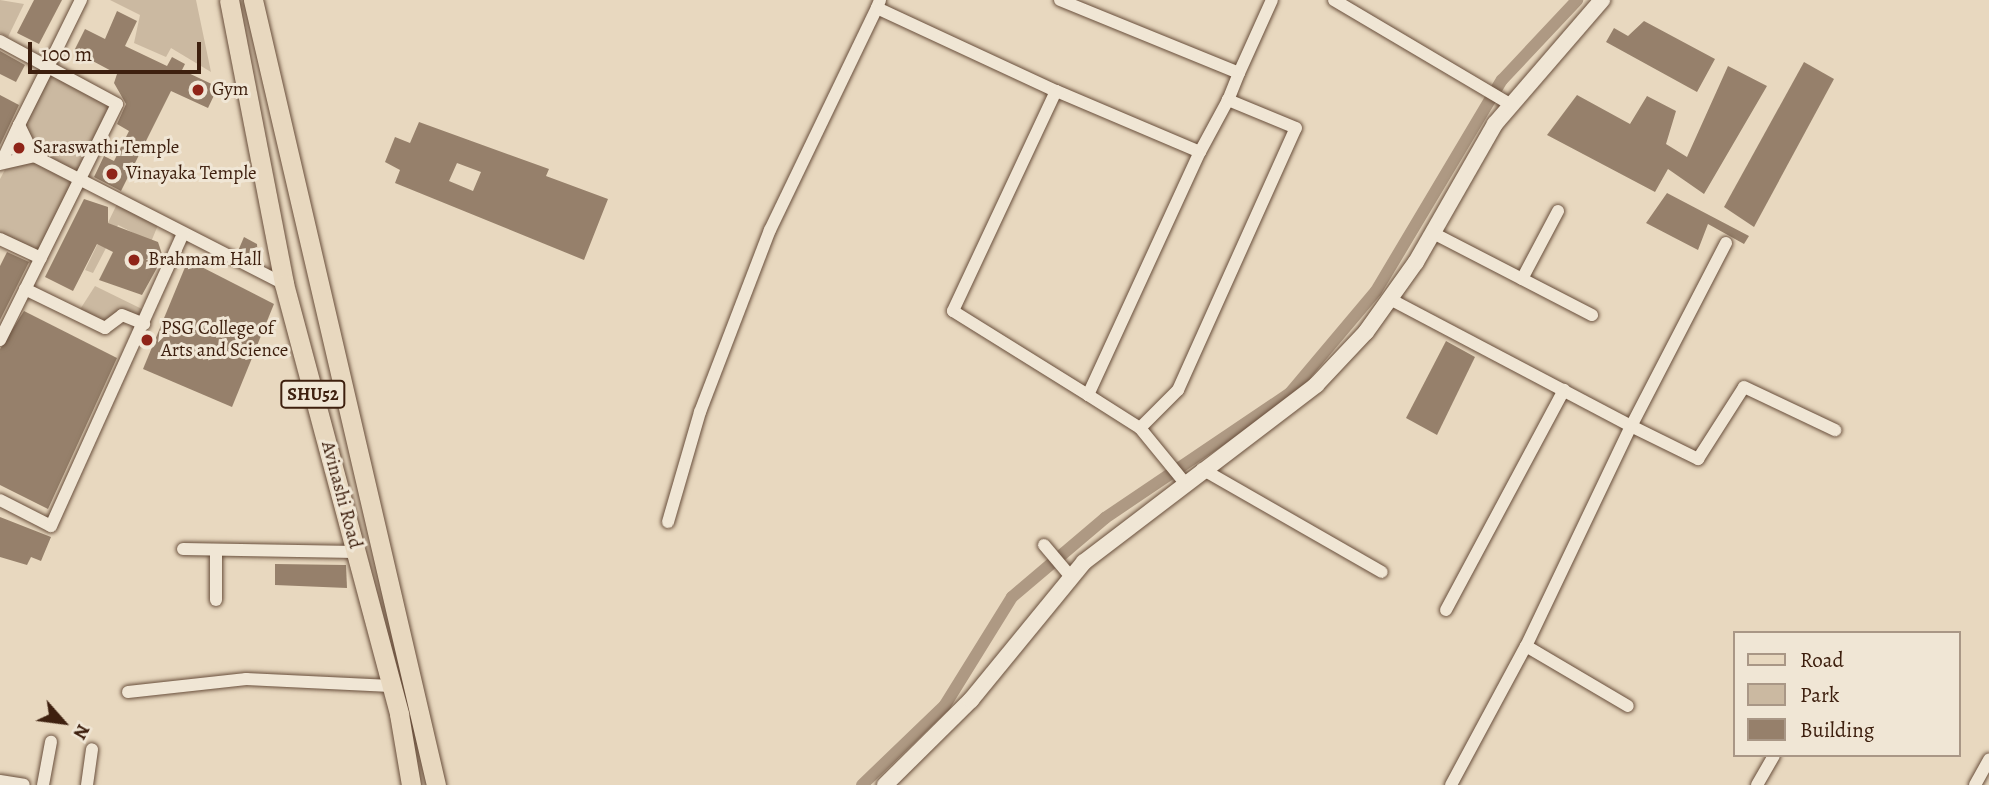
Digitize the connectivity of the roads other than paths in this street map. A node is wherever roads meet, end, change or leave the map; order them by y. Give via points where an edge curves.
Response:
1 (81, 0) edge
2 (229, 0) edge
3 (253, 0) edge
4 (1060, 0) edge
5 (1272, 0) edge
6 (1334, 0) edge
7 (1600, 1) edge
8 (878, 4) edge
9 (0, 41) edge
10 (48, 67) junction
11 (1239, 73) junction
12 (1056, 91) junction
13 (1228, 100) junction
14 (1506, 101) junction
15 (19, 125) junction
16 (1200, 152) junction
17 (34, 156) junction
18 (1, 162) edge
19 (79, 178) junction
20 (1558, 211) dead end
21 (183, 233) junction
22 (1433, 233) junction
23 (0, 239) edge
24 (1726, 243) dead end
25 (41, 258) junction
26 (1522, 279) junction
27 (284, 284) junction
28 (25, 289) junction
29 (1390, 299) junction
30 (1592, 315) dead end
31 (144, 324) junction
32 (0, 340) edge
33 (1564, 390) junction
34 (1088, 395) junction
35 (1631, 426) junction
36 (1140, 428) junction
37 (1835, 430) dead end
38 (1202, 469) junction
39 (1184, 481) junction
40 (0, 500) edge
41 (668, 522) dead end
42 (183, 549) dead end
43 (1047, 549) dead end
44 (216, 551) junction
45 (356, 552) junction
46 (1066, 571) junction
47 (1382, 572) dead end
48 (216, 600) dead end
49 (1446, 610) dead end
50 (1526, 646) junction
51 (391, 685) junction
52 (128, 692) dead end
53 (1628, 706) dead end
54 (51, 742) dead end
55 (92, 749) dead end
56 (1773, 757) edge
57 (1989, 760) edge
58 (0, 781) edge
59 (24, 785) edge
60 (43, 785) edge
61 (87, 785) edge
62 (411, 785) edge
63 (436, 785) edge
64 (885, 785) edge
65 (1451, 785) edge
66 (1757, 785) edge
67 (1975, 785) edge

1 - 10 street
2 - 27 main road, Avinashi Road / SHU52
3 - 63 main road, Avinashi Road / SHU52
4 - 11 street
5 - 11 street
6 - 14 street
7 - 14 street
8 - 12 street
8 - 41 street via 770,230 700,412
9 - 10 street
10 - 15 street
10 - 19 street via 117,104
11 - 13 street
12 - 16 street
12 - 34 street via 953,311
13 - 16 street
13 - 36 street via 1296,128 1178,390
14 - 22 street
15 - 17 street
15 - 18 street
16 - 34 street
17 - 18 street
17 - 19 street
19 - 21 street
19 - 25 street
20 - 26 street
21 - 27 street
21 - 31 street
22 - 26 street
22 - 29 street
23 - 25 street
24 - 35 street
25 - 28 street
26 - 30 street
27 - 45 main road, Avinashi Road / SHU52
28 - 31 street via 105,328 121,315
28 - 32 street
29 - 33 street
29 - 38 street via 1317,385
31 - 40 street via 51,526
33 - 35 street
33 - 49 street
34 - 36 street
35 - 37 street via 1698,459 1744,387
35 - 50 street
36 - 39 street
38 - 39 street
38 - 47 street
39 - 46 street
42 - 44 street
43 - 46 street
44 - 45 street
44 - 48 street
45 - 51 main road, Avinashi Road / SHU52
46 - 64 street via 971,700
50 - 53 street
50 - 65 street
51 - 52 street via 246,679
51 - 62 main road, Avinashi Road / SHU52
54 - 60 street
55 - 61 street
56 - 66 street
57 - 67 street
58 - 59 street

